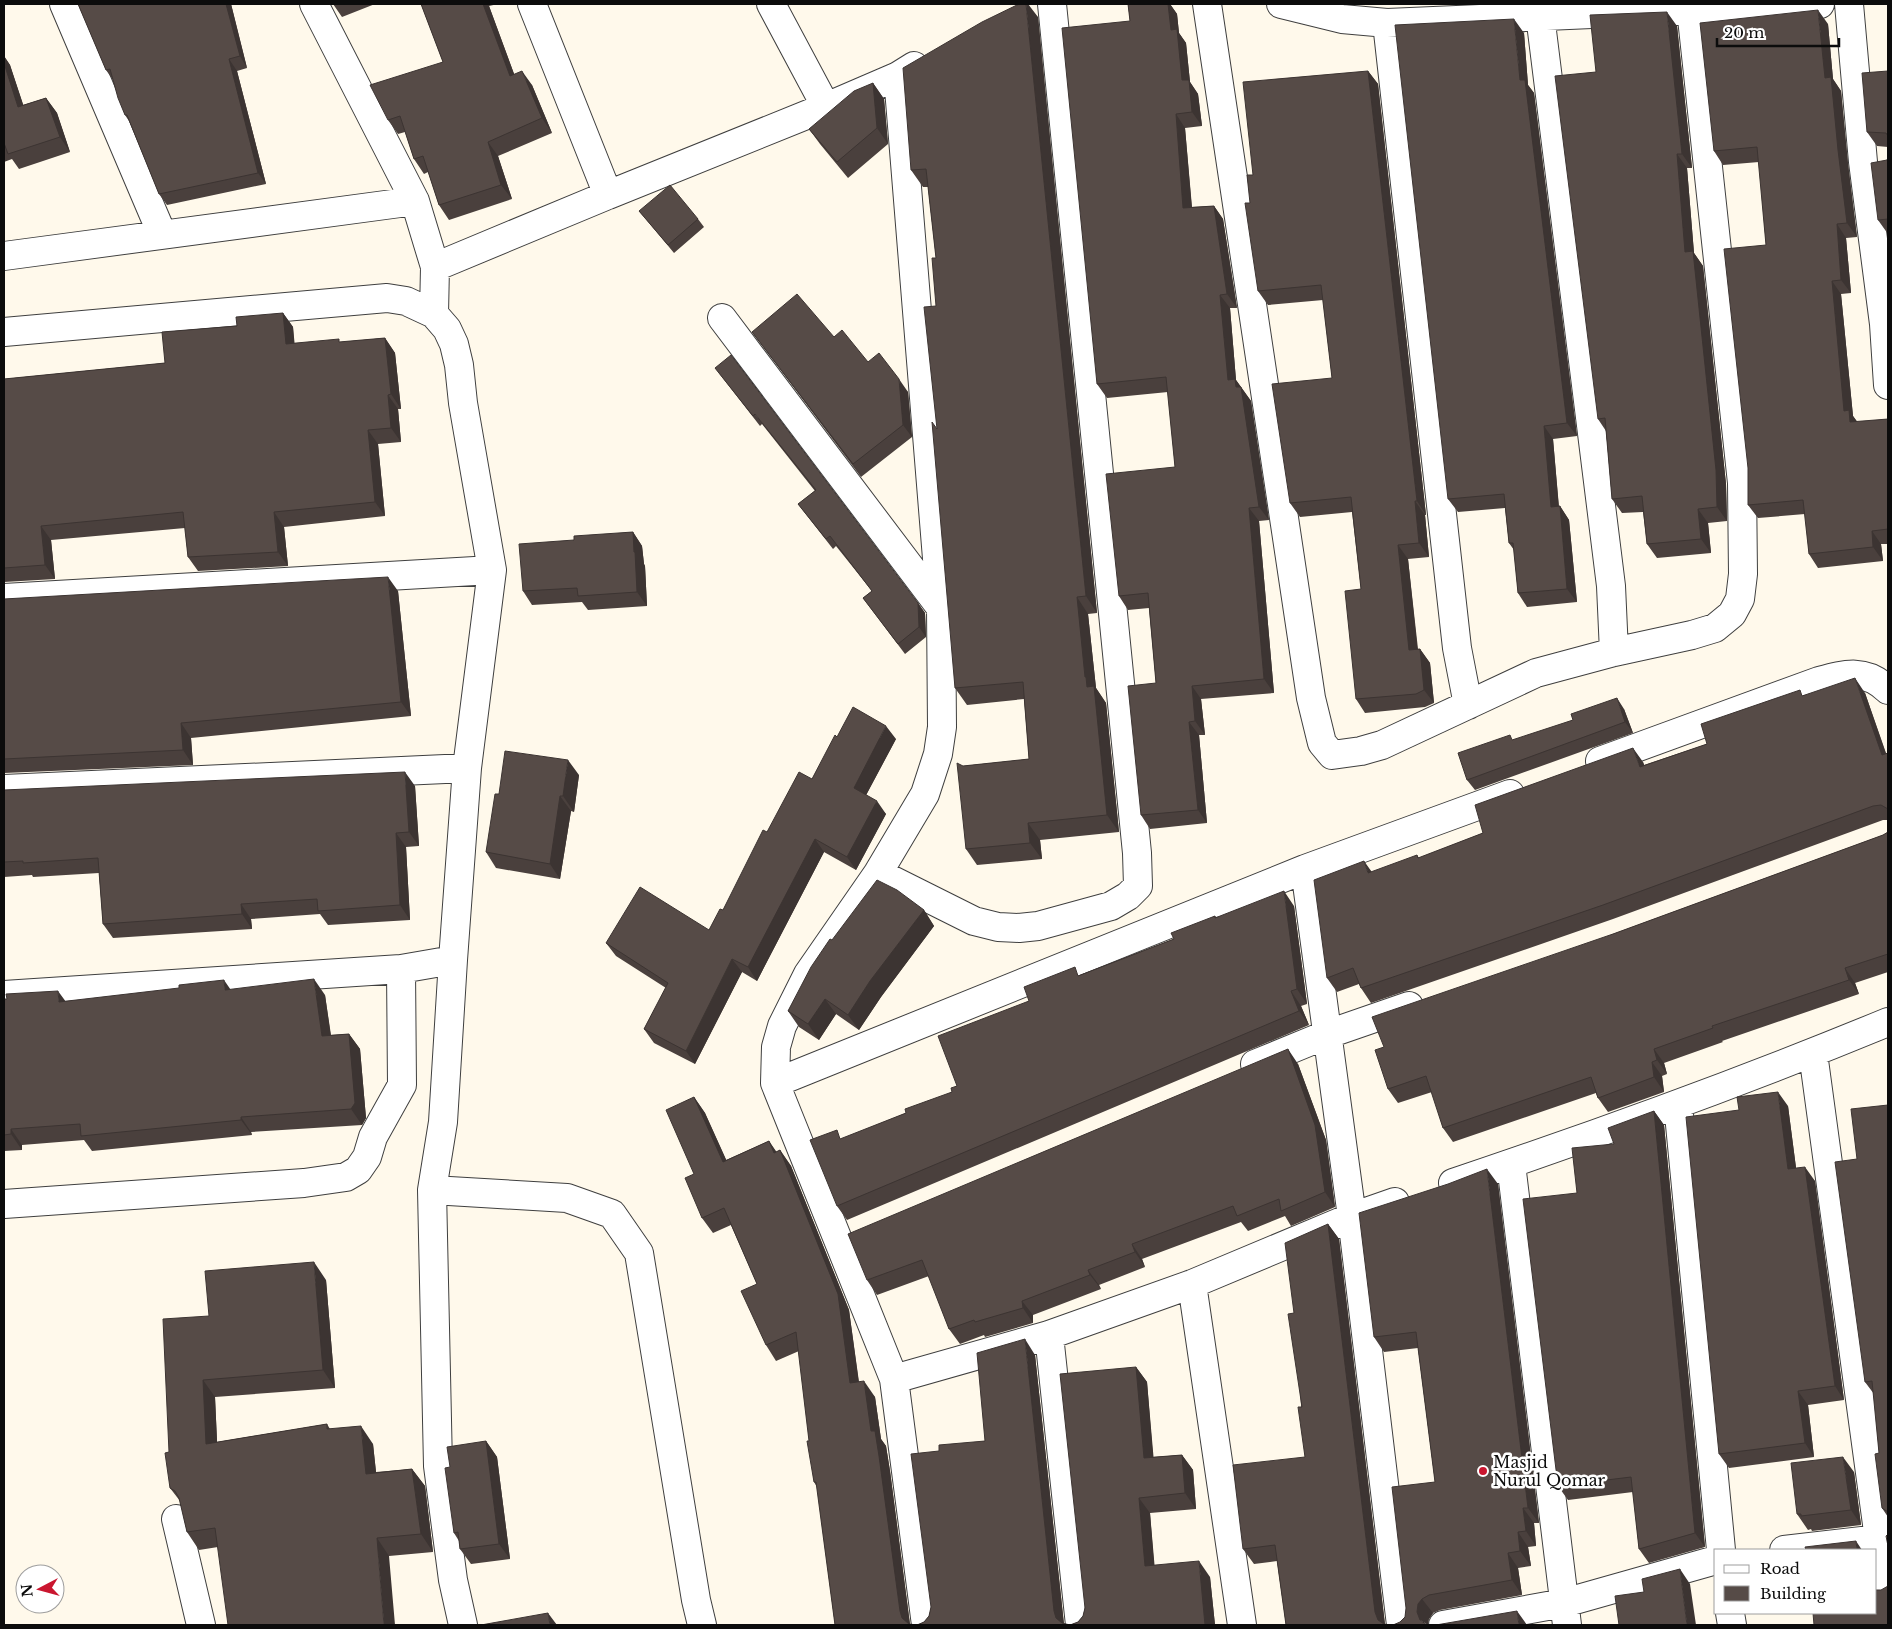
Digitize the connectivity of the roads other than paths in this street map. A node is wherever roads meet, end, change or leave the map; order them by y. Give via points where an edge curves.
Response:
1 (64, 4) edge
2 (314, 4) edge
3 (532, 4) edge
4 (771, 4) edge
5 (1052, 4) edge
6 (1208, 4) edge
7 (1281, 4) edge
8 (1820, 4) edge
9 (1849, 4) edge
10 (1691, 9) junction
11 (1540, 15) junction
12 (1387, 23) junction
13 (932, 56) edge
14 (898, 76) junction
15 (826, 106) junction
16 (1875, 161) edge
17 (608, 196) junction
18 (415, 201) junction
19 (162, 234) junction
20 (4, 256) edge
21 (435, 267) junction
22 (434, 314) junction
23 (722, 318) dead end
24 (1886, 324) edge
25 (4, 332) edge
26 (1888, 385) edge
27 (492, 570) junction
28 (4, 598) edge
29 (941, 608) junction
30 (1614, 652) junction
31 (1888, 690) edge
32 (1468, 705) junction
33 (468, 768) junction
34 (1576, 770) edge
35 (1529, 787) edge
36 (4, 790) edge
37 (1305, 870) junction
38 (878, 873) junction
39 (453, 960) junction
40 (401, 969) junction
41 (4, 995) edge
42 (1431, 998) edge
43 (1888, 1022) edge
44 (1328, 1034) junction
45 (1813, 1053) junction
46 (1228, 1076) edge
47 (775, 1084) junction
48 (1678, 1104) junction
49 (1510, 1164) junction
50 (432, 1190) junction
51 (4, 1204) edge
52 (1352, 1217) junction
53 (866, 1230) edge
54 (838, 1241) junction
55 (1192, 1284) junction
56 (1049, 1335) junction
57 (894, 1379) junction
58 (176, 1519) edge
59 (1884, 1538) edge
60 (1721, 1549) edge
61 (1792, 1549) edge
62 (1714, 1561) edge
63 (1888, 1590) edge
64 (1565, 1614) edge
65 (201, 1625) edge
66 (463, 1625) edge
67 (702, 1625) edge
68 (926, 1625) edge
69 (1080, 1625) edge
70 (1242, 1625) edge
71 (1401, 1625) edge
72 (1443, 1625) edge

1 - 19 street
2 - 18 street
3 - 17 street
4 - 15 street
5 - 38 street via 1138,853 1138,886 1111,906 1038,926 998,927 974,921
6 - 32 street via 1311,698 1322,743 1332,755 1361,751 1382,745
7 - 12 street via 1342,19
8 - 10 street
9 - 16 street
10 - 11 street
10 - 30 street via 1742,483 1743,574 1740,599 1732,614 1715,628
11 - 12 street
11 - 30 street via 1611,586
12 - 32 street via 1457,648
13 - 14 street
14 - 15 street
14 - 29 street
15 - 17 street
16 - 24 street
17 - 21 street
18 - 19 street
18 - 21 street
19 - 20 street
21 - 22 street
22 - 25 street via 406,301 386,298
22 - 27 street via 454,344 459,365 462,403
23 - 29 street
24 - 26 street
27 - 28 street
27 - 33 street
29 - 38 street via 942,727 938,754 925,794
30 - 32 street via 1536,673
31 - 34 street via 1880,681 1848,674 1819,681
33 - 36 street
33 - 39 street
35 - 37 street
37 - 44 street
37 - 47 street
38 - 47 street via 808,974 782,1026 776,1047
39 - 40 street
39 - 50 street via 443,1122
40 - 41 street
40 - 51 street via 402,1085 358,1170 346,1177 304,1183
42 - 44 street
43 - 45 street
44 - 46 street
44 - 52 street
45 - 48 street
45 - 59 street
47 - 54 street
48 - 49 street
48 - 60 street
49 - 52 street
49 - 64 street
50 - 66 street via 438,1466 453,1580
50 - 67 street via 567,1198 612,1214 639,1253
52 - 55 street
52 - 71 street
53 - 54 street
54 - 57 street
55 - 56 street
55 - 70 street
56 - 57 street
56 - 69 street
57 - 68 street
58 - 65 street
59 - 61 street
59 - 63 street
62 - 64 street
64 - 72 street

